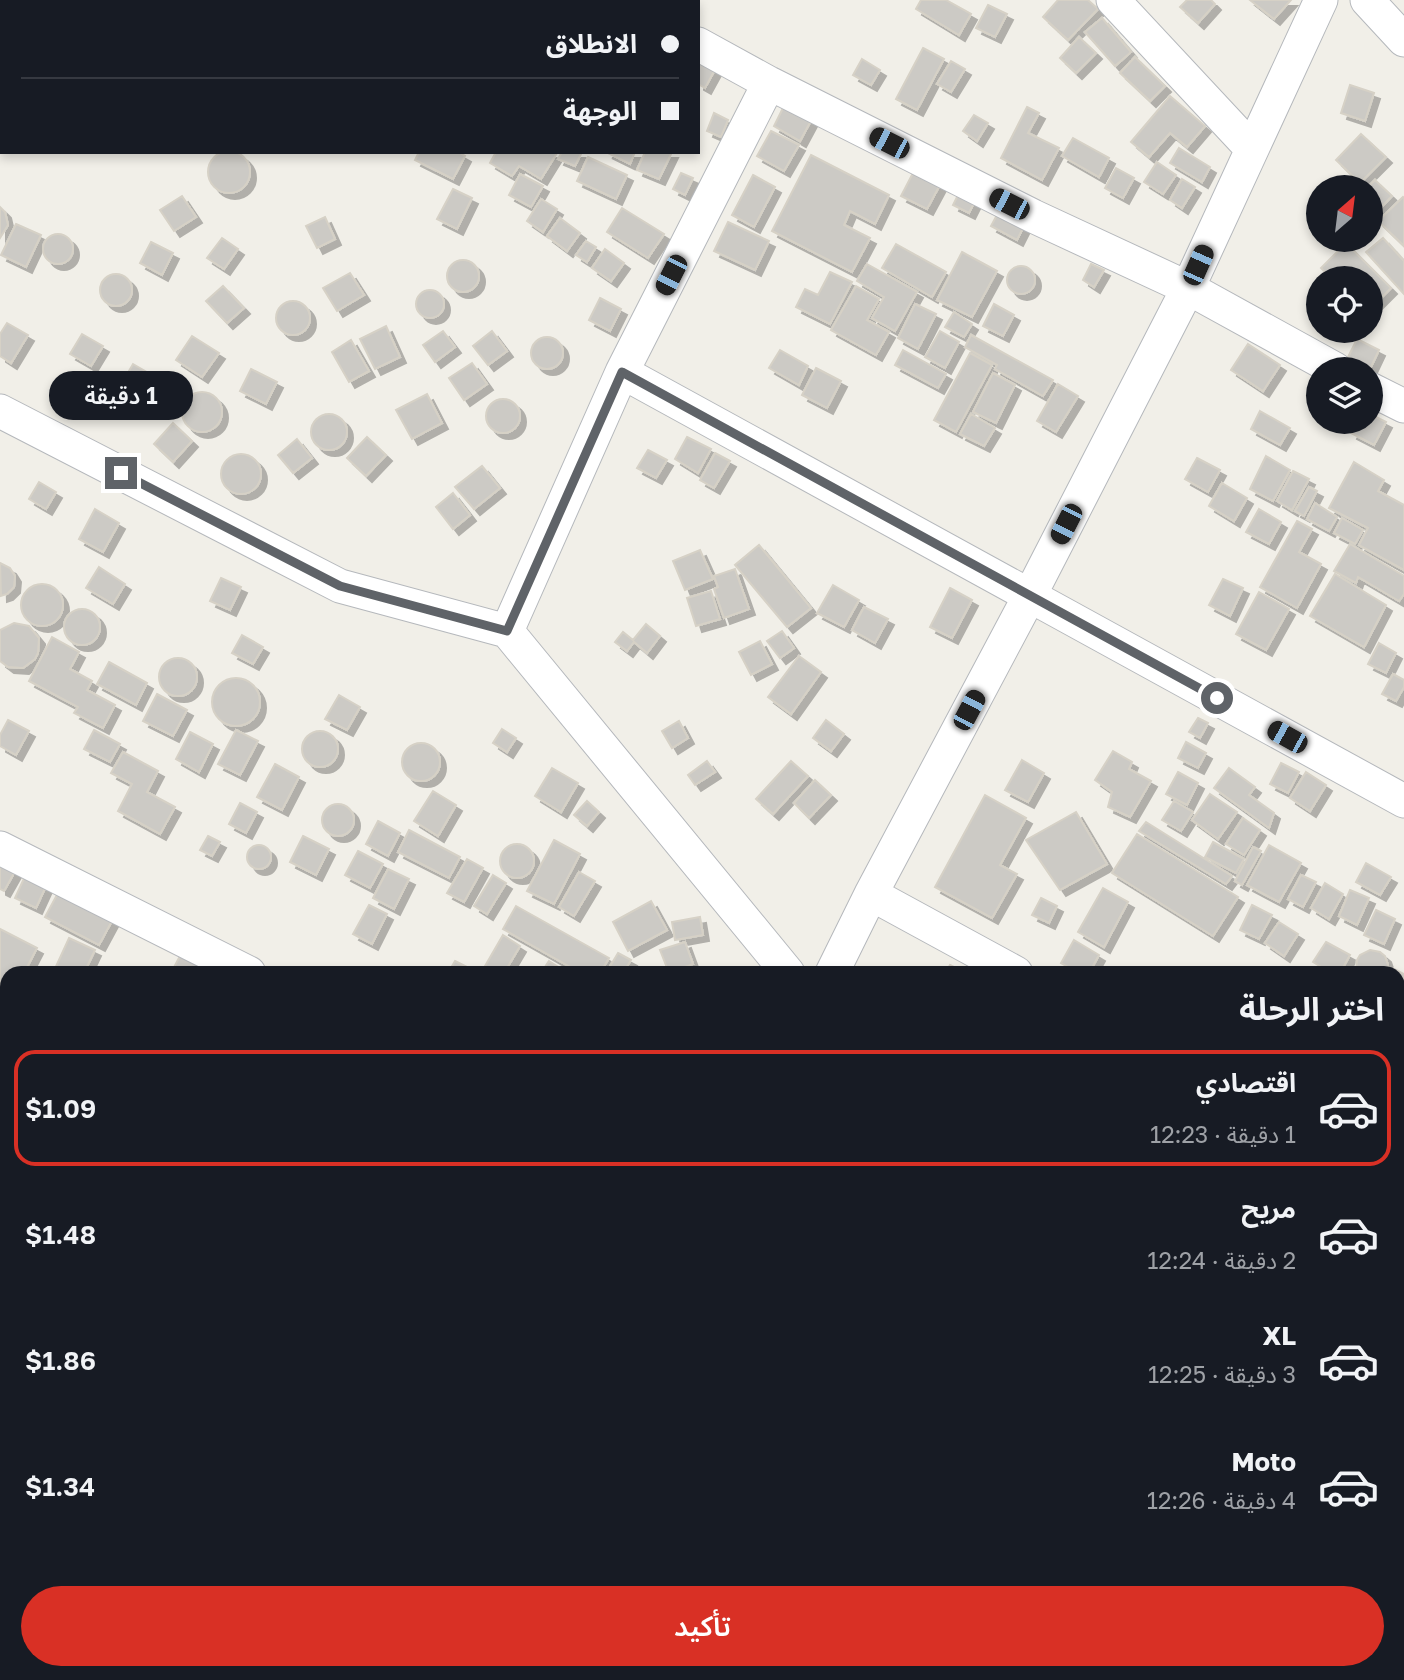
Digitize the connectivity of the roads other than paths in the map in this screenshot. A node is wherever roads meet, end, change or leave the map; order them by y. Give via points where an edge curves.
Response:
1 (1113, 0) edge
2 (1321, 0) edge
3 (1367, 0) edge
4 (1404, 40) edge
5 (700, 45) edge
6 (769, 83) junction
7 (1251, 148) junction
8 (1188, 288) junction
9 (1313, 357) edge
10 (622, 372) junction
11 (1383, 396) edge
12 (1404, 406) edge
13 (0, 411) edge
14 (1030, 595) junction
15 (507, 631) junction
16 (1404, 801) edge
17 (0, 848) edge
18 (872, 894) junction
19 (235, 966) edge
20 (782, 966) edge
21 (836, 966) edge
22 (1003, 966) edge

1 - 7 street
2 - 7 street
3 - 4 street
5 - 6 street
6 - 8 street via 1032,216
6 - 10 street
7 - 8 street
8 - 9 street
8 - 14 street
10 - 14 street
10 - 15 street
11 - 12 street
13 - 15 street via 340,586
14 - 16 street
14 - 18 street
15 - 20 street
17 - 19 street
18 - 21 street
18 - 22 street

